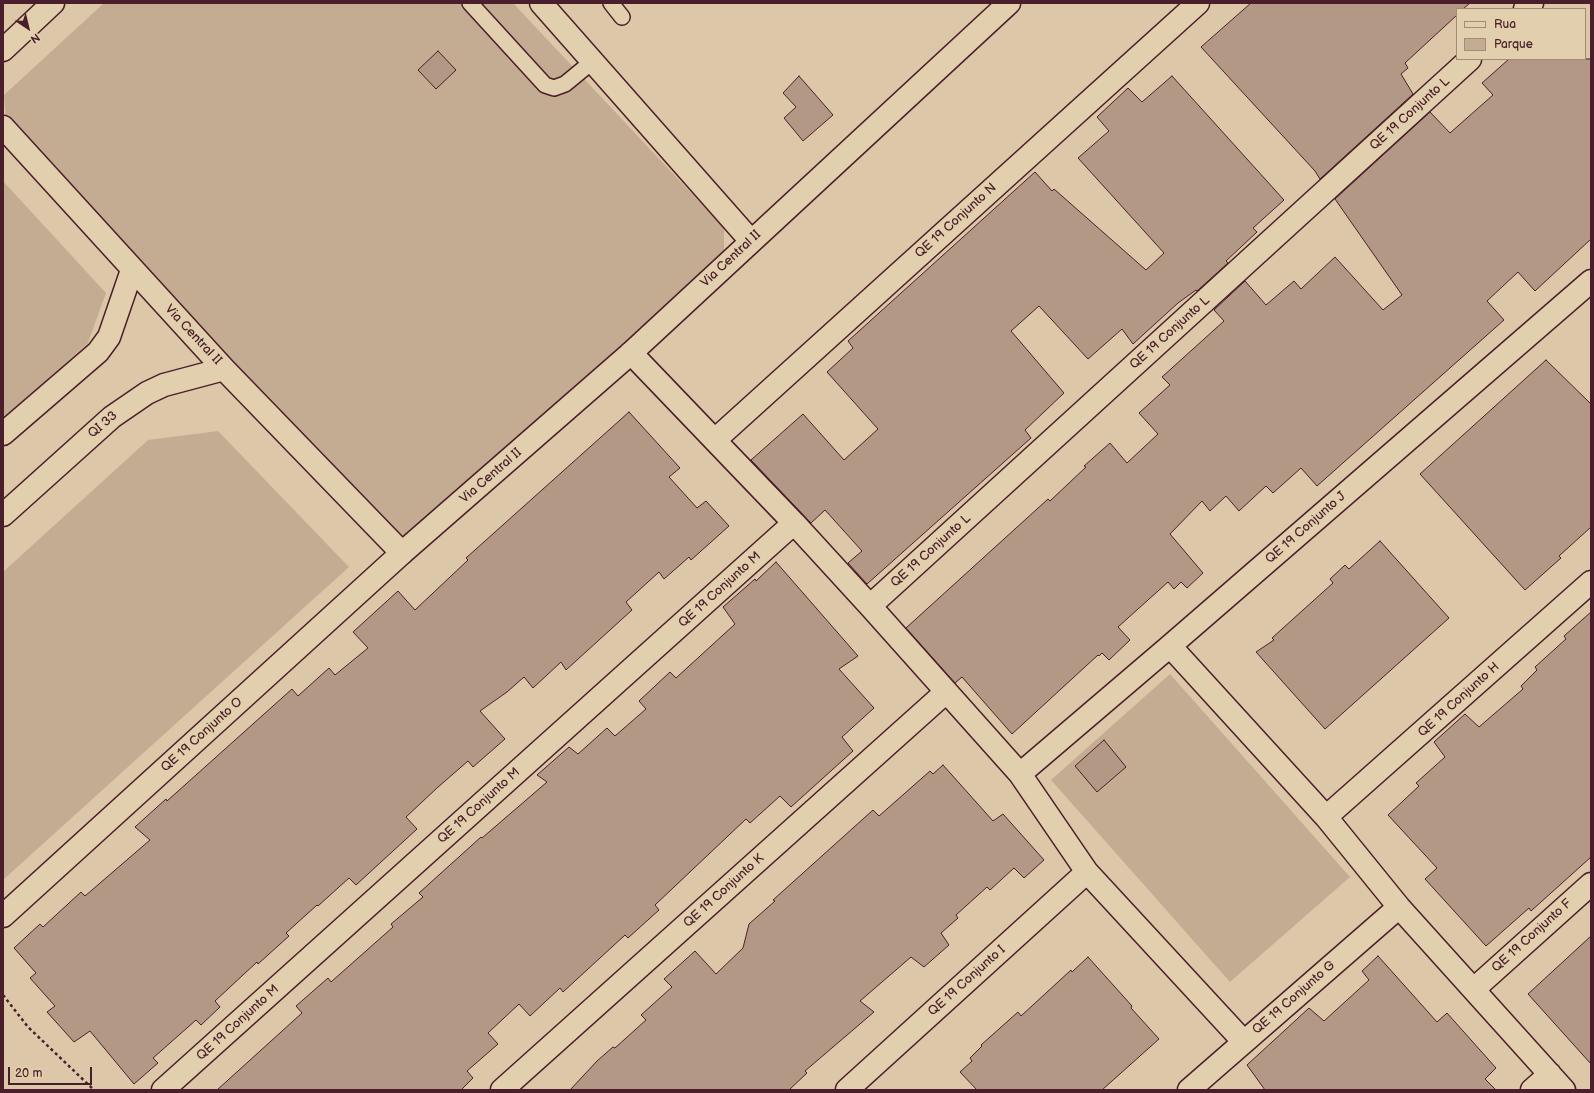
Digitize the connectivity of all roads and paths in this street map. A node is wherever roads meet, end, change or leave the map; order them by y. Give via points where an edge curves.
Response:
1 (53, 3) edge
2 (470, 3) edge
3 (541, 3) edge
4 (611, 3) edge
5 (1009, 3) edge
6 (1198, 3) edge
7 (622, 16) dead end
8 (3, 50) edge
9 (1469, 60) edge
10 (593, 61) junction
11 (3, 127) edge
12 (751, 240) junction
13 (132, 270) junction
14 (1591, 281) edge
15 (631, 353) junction
16 (224, 370) junction
17 (3, 434) edge
18 (715, 440) junction
19 (3, 515) edge
20 (794, 523) junction
21 (402, 554) junction
22 (1591, 582) edge
23 (870, 606) junction
24 (1170, 646) junction
25 (946, 692) junction
26 (1020, 774) junction
27 (1326, 817) junction
28 (1087, 872) junction
29 (1591, 884) edge
30 (1399, 907) junction
31 (3, 916) edge
32 (1474, 989) junction
33 (3, 995) edge
34 (1244, 1042) junction
35 (1557, 1082) edge
36 (94, 1090) edge
37 (163, 1090) edge
38 (502, 1090) edge
39 (847, 1090) edge
40 (1189, 1090) edge
41 (1532, 1090) edge

1 - 8 street
2 - 10 lane via 545,85 554,88 565,84
3 - 10 street
4 - 7 lane
5 - 12 street, Via Central II
6 - 18 street, QE 19 Conjunto N
9 - 23 street, QE 19 Conjunto L
10 - 12 street
11 - 13 street, Via Central II
12 - 15 street, Via Central II
13 - 16 street, Via Central II
13 - 17 street via 109,337 98,352
14 - 24 street, QE 19 Conjunto J
15 - 18 street
15 - 21 street, Via Central II
16 - 19 street, QI 33 via 164,385 146,393 112,417
16 - 21 street, Via Central II
18 - 20 street
20 - 23 street
20 - 37 street, QE 19 Conjunto M
21 - 31 street, QE 19 Conjunto O
22 - 27 street, QE 19 Conjunto H
23 - 25 street
24 - 26 street, QE 19 Conjunto J
24 - 27 street
25 - 26 street
25 - 38 street, QE 19 Conjunto K
26 - 28 street
27 - 30 street
28 - 34 street
28 - 39 street, QE 19 Conjunto I
29 - 32 street, QE 19 Conjunto F
30 - 32 street
30 - 34 street, QE 19 Conjunto G
32 - 35 street
33 - 36 path via 28,1027
34 - 40 street, QE 19 Conjunto G
35 - 41 street

